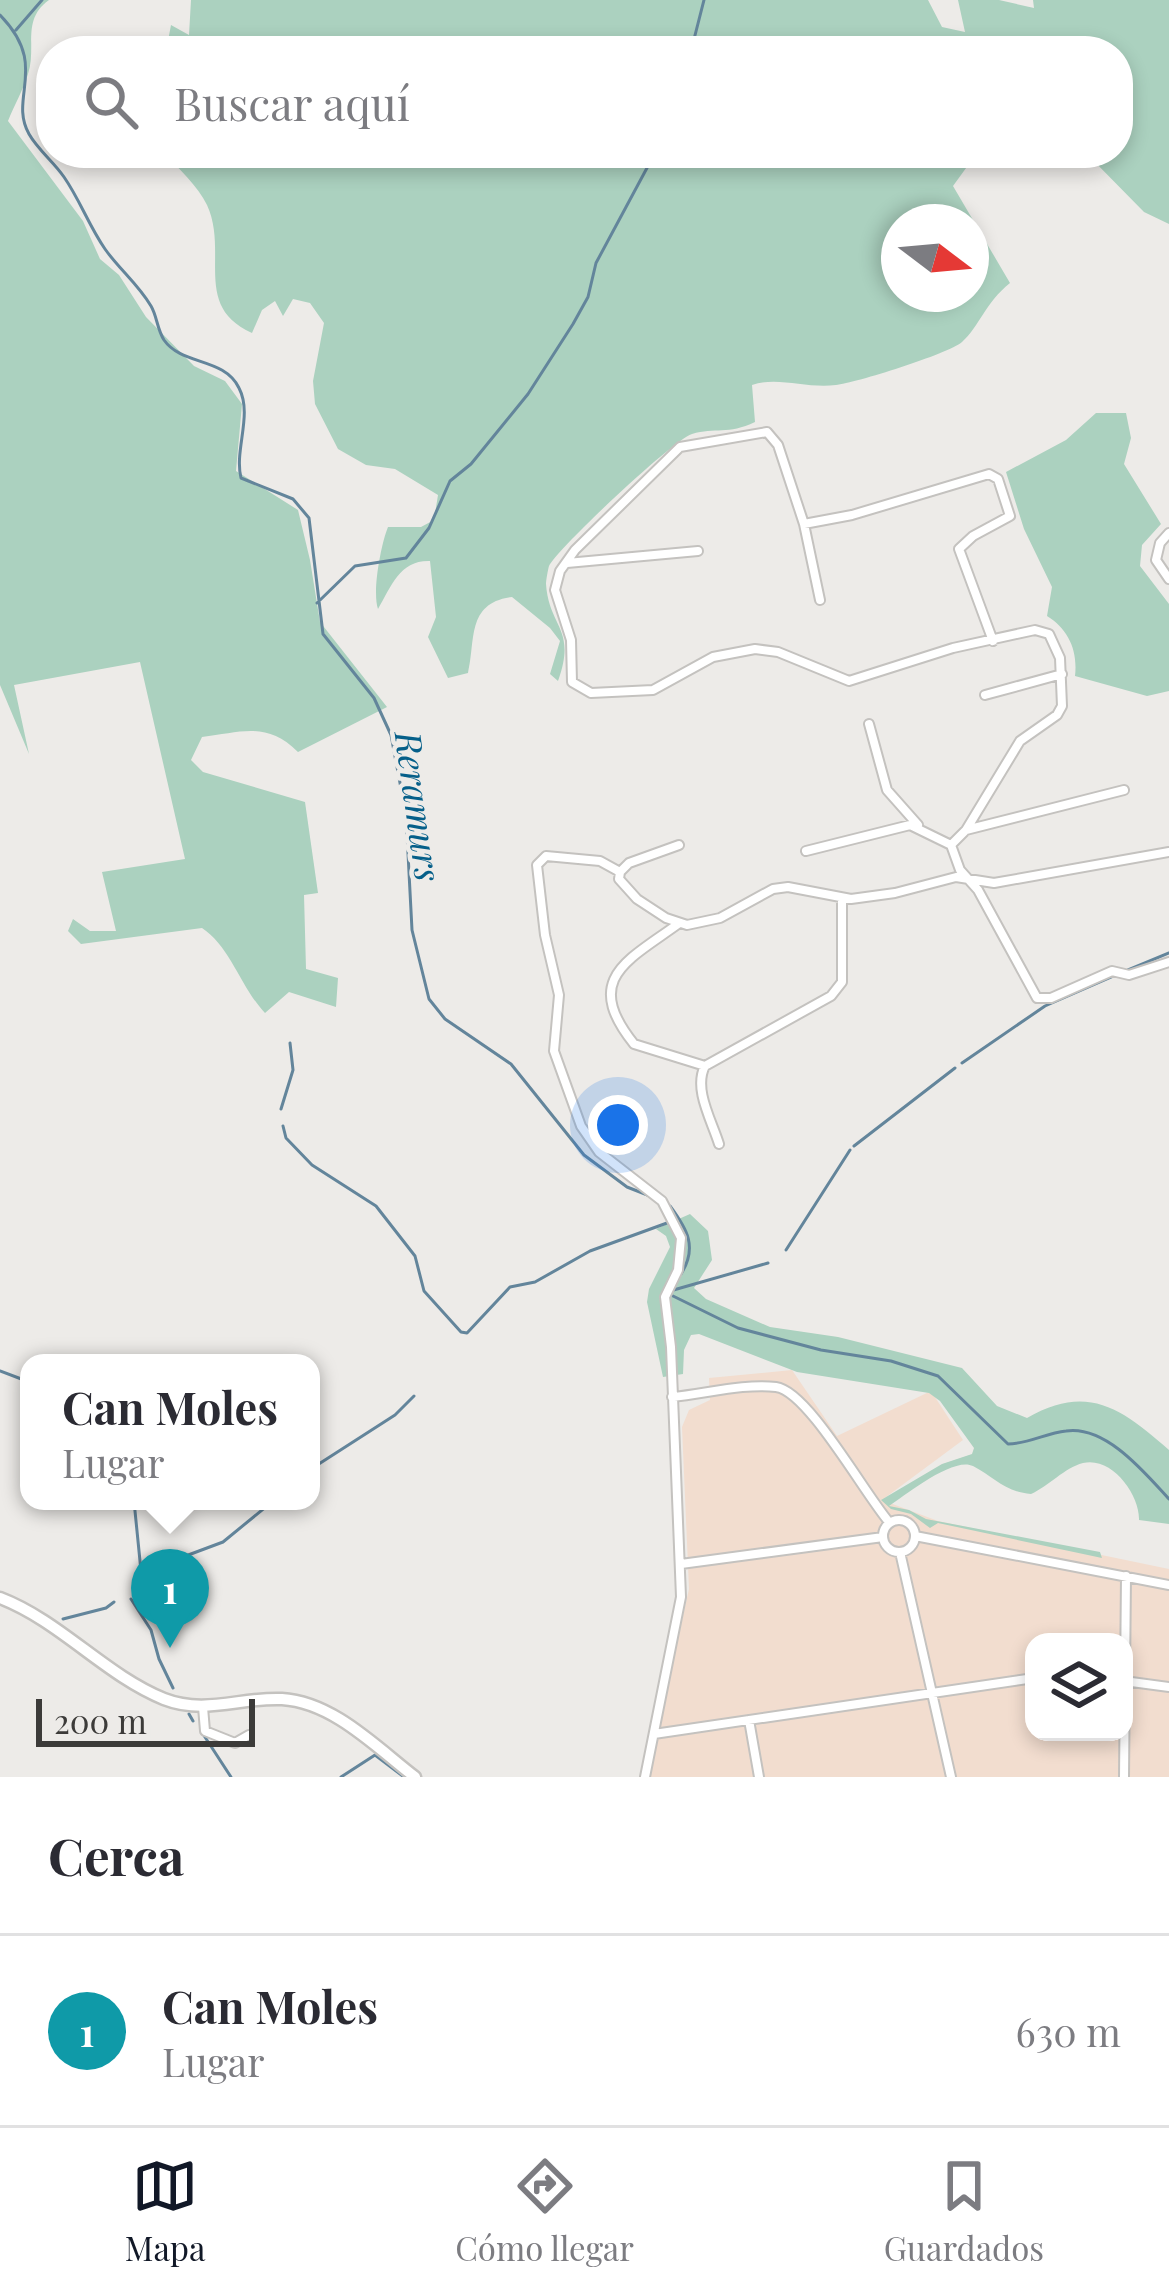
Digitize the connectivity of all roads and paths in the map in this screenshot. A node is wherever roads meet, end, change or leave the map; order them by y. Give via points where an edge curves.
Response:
1 (804, 524) junction
2 (1169, 533) edge
3 (698, 551) dead end
4 (566, 563) junction
5 (1169, 579) edge
6 (820, 600) dead end
7 (993, 640) junction
8 (1062, 674) junction
9 (985, 695) dead end
10 (869, 724) dead end
11 (1124, 790) dead end
12 (918, 826) junction
13 (966, 830) junction
14 (679, 845) dead end
15 (951, 845) junction
16 (806, 850) dead end
17 (1169, 852) edge
18 (620, 872) junction
19 (968, 878) junction
20 (842, 898) junction
21 (678, 924) junction
22 (1169, 962) edge
23 (705, 1066) junction
24 (719, 1144) dead end
25 (672, 1397) junction
26 (889, 1522) junction
27 (915, 1536) junction
28 (883, 1537) junction
29 (900, 1552) junction
30 (682, 1564) junction
31 (1126, 1576) junction
32 (1169, 1585) edge
33 (0, 1598) edge
34 (1125, 1633) edge
35 (1025, 1679) edge
36 (1133, 1682) edge
37 (1169, 1687) edge
38 (933, 1693) junction
39 (203, 1708) junction
40 (749, 1720) junction
41 (654, 1734) junction
42 (249, 1736) dead end
43 (1124, 1741) edge
44 (415, 1777) edge
45 (645, 1777) edge
46 (759, 1777) edge
47 (951, 1777) edge
48 (1124, 1777) edge

1 - 4 street via 771,434 761,432 671,454
1 - 6 street
1 - 7 street via 989,474 998,479 1010,516 959,549
2 - 5 street via 1156,560
3 - 4 street
4 - 7 street via 555,590 571,640 570,676 582,692 653,690 713,657 755,649 849,681
7 - 8 street via 1049,634
8 - 9 street
8 - 13 street via 1057,715 1020,741
10 - 12 street via 887,790
11 - 13 street
12 - 15 street
12 - 16 street
13 - 15 street
14 - 18 street
15 - 19 street
17 - 19 street via 994,883
18 - 21 street via 637,899
18 - 25 street via 600,861 546,856 535,874 560,995 556,1060 581,1126 676,1226 682,1249 664,1310
19 - 20 street
19 - 22 street via 1037,998 1112,971 1129,975
20 - 21 street via 788,886 720,918
20 - 23 street via 842,982 831,996
21 - 23 street via 619,967 609,983 611,1005 634,1044
23 - 24 street via 700,1088
25 - 26 street via 793,1392
25 - 30 street
26 - 27 street via 910,1523
26 - 28 street
27 - 29 street
27 - 31 street
28 - 29 street
28 - 30 street
29 - 38 street
30 - 41 street
31 - 32 street
31 - 34 street
33 - 39 street via 159,1697
35 - 38 street
36 - 37 street
38 - 40 street
38 - 47 street
39 - 42 street via 206,1731 235,1743
39 - 44 street via 306,1703
40 - 41 street
40 - 46 street
41 - 45 street
43 - 48 street

